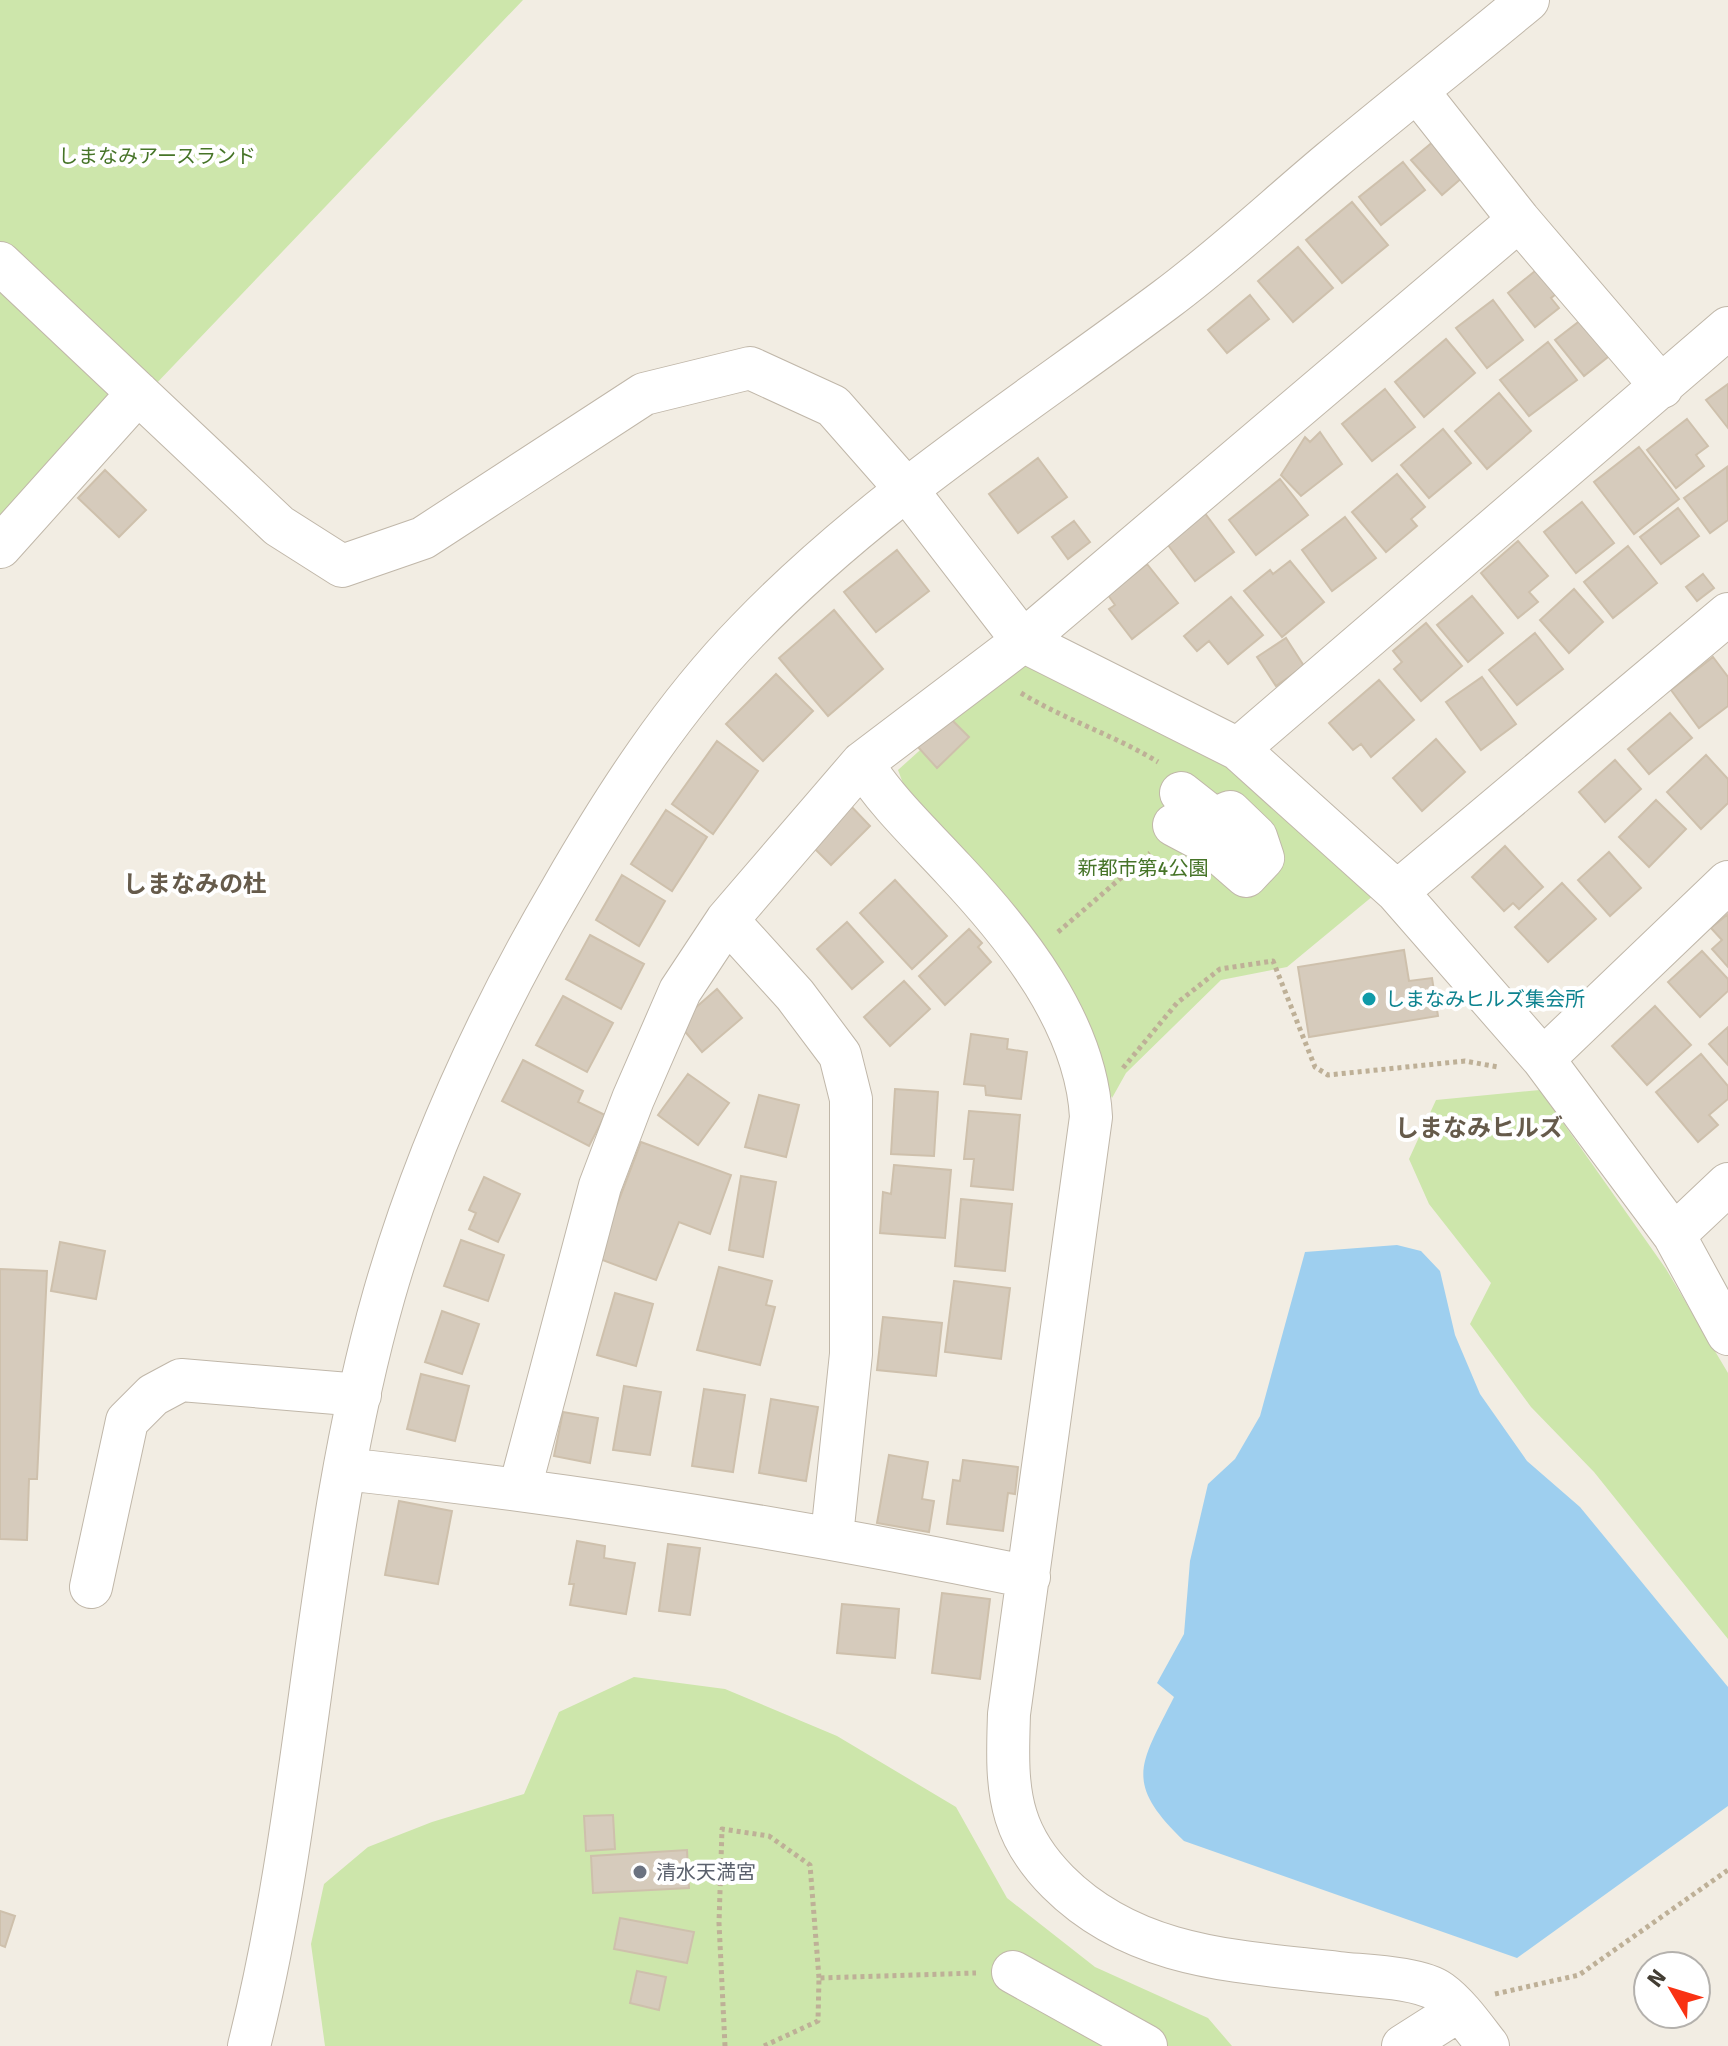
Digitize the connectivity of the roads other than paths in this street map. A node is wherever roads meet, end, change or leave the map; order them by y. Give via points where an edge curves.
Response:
1 (1528, 0) edge
2 (1418, 92) junction
3 (1519, 220) junction
4 (0, 263) edge
5 (1728, 328) edge
6 (1662, 387) junction
7 (138, 393) junction
8 (906, 489) junction
9 (0, 547) edge
10 (1728, 614) edge
11 (1010, 651) junction
12 (1238, 749) junction
13 (862, 763) junction
14 (1728, 882) edge
15 (1397, 892) junction
16 (727, 920) junction
17 (1543, 1059) junction
18 (1728, 1184) edge
19 (1674, 1235) junction
20 (1728, 1334) edge
21 (360, 1395) junction
22 (345, 1469) junction
23 (520, 1488) junction
24 (832, 1536) junction
25 (1029, 1577) junction
26 (91, 1587) dead end
27 (1013, 1972) road end
28 (1454, 2007) junction
29 (249, 2046) edge
30 (1146, 2046) edge
31 (1403, 2046) edge
32 (1488, 2046) edge

1 - 2 street
2 - 3 street
2 - 8 street via 1169,297
3 - 6 street
3 - 11 street
4 - 7 street
5 - 6 street
6 - 12 street
7 - 8 street via 279,526 342,566 423,538 644,394 750,368 833,406
7 - 9 street
8 - 11 street
8 - 21 street via 746,631 649,749 600,822 481,1037 433,1151 384,1297
10 - 15 street
11 - 12 street
11 - 13 street
12 - 15 street
13 - 16 street
13 - 25 street via 1026,958 1085,1068 1091,1110
14 - 17 street
15 - 17 street
16 - 23 street via 680,991 600,1186
16 - 24 street via 795,995 840,1055 851,1099 851,1354
17 - 19 street
18 - 19 street
19 - 20 street
21 - 22 street
21 - 26 street via 181,1380 153,1395 127,1421
22 - 23 street
22 - 29 street via 284,1873
23 - 24 street
24 - 25 street
25 - 28 street via 1007,1757 1015,1813 1042,1866 1092,1914 1165,1947 1400,1980 1438,1991
27 - 30 street
28 - 31 street
28 - 32 street

